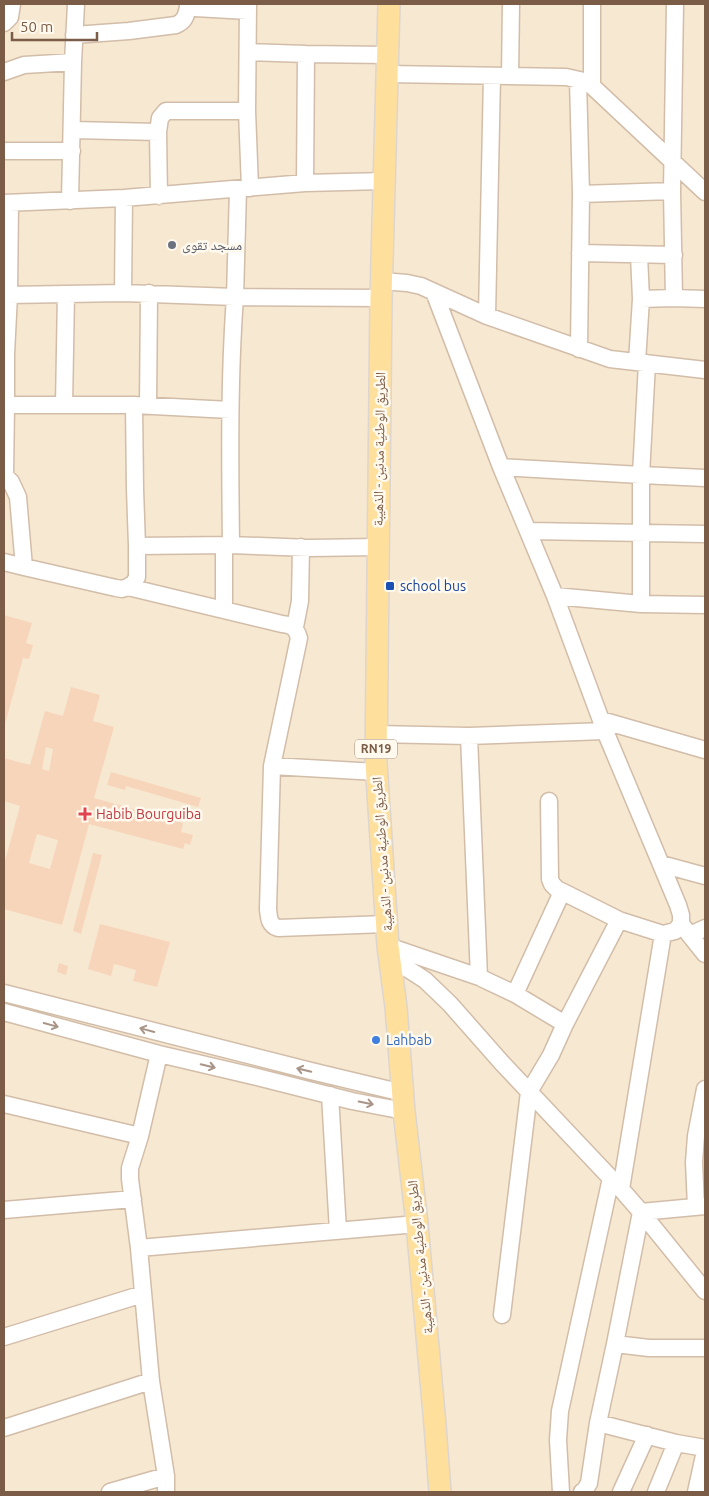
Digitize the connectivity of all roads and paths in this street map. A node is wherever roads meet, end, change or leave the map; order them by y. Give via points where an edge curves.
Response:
1 (12, 4) edge
2 (76, 4) edge
3 (389, 4) edge
4 (511, 4) edge
5 (592, 4) edge
6 (675, 4) edge
7 (188, 6) edge
8 (248, 8) edge
9 (4, 23) edge
10 (74, 35) junction
11 (248, 52) junction
12 (306, 54) junction
13 (73, 62) junction
14 (388, 64) junction
15 (4, 72) edge
16 (492, 76) junction
17 (510, 76) junction
18 (585, 83) junction
19 (247, 111) junction
20 (73, 130) junction
21 (158, 132) junction
22 (4, 151) edge
23 (72, 151) junction
24 (672, 163) junction
25 (384, 180) junction
26 (305, 183) junction
27 (244, 189) junction
28 (672, 190) junction
29 (705, 192) edge
30 (581, 194) junction
31 (159, 196) junction
32 (124, 198) junction
33 (70, 201) junction
34 (7, 203) edge
35 (580, 253) junction
36 (639, 254) junction
37 (674, 254) junction
38 (7, 268) edge
39 (381, 290) junction
40 (434, 292) junction
41 (123, 293) junction
42 (66, 294) junction
43 (149, 294) junction
44 (9, 295) junction
45 (235, 296) junction
46 (674, 298) junction
47 (640, 299) junction
48 (705, 299) edge
49 (487, 316) junction
50 (579, 349) junction
51 (5, 354) edge
52 (642, 363) junction
53 (705, 370) edge
54 (64, 405) junction
55 (6, 406) junction
56 (141, 406) junction
57 (230, 410) junction
58 (501, 467) junction
59 (641, 475) junction
60 (4, 476) edge
61 (705, 478) edge
62 (528, 532) junction
63 (641, 533) junction
64 (705, 534) edge
65 (228, 545) junction
66 (138, 546) junction
67 (301, 547) junction
68 (378, 547) junction
69 (4, 562) edge
70 (24, 566) junction
71 (128, 587) junction
72 (555, 596) junction
73 (641, 604) junction
74 (705, 605) edge
75 (224, 610) junction
76 (294, 628) junction
77 (603, 726) junction
78 (376, 734) junction
79 (470, 736) junction
80 (705, 750) edge
81 (272, 766) junction
82 (377, 772) junction
83 (549, 801) dead end
84 (661, 864) junction
85 (705, 876) edge
86 (562, 892) junction
87 (619, 920) junction
88 (386, 924) junction
89 (705, 928) edge
90 (685, 930) junction
91 (663, 934) junction
92 (389, 954) junction
93 (705, 954) edge
94 (479, 977) junction
95 (4, 992) edge
96 (515, 994) junction
97 (4, 1012) edge
98 (565, 1024) junction
99 (159, 1054) junction
100 (705, 1089) edge
101 (529, 1092) junction
102 (330, 1095) junction
103 (404, 1102) junction
104 (4, 1104) edge
105 (140, 1136) junction
106 (616, 1184) junction
107 (133, 1199) junction
108 (700, 1207) edge
109 (4, 1210) edge
110 (641, 1212) junction
111 (417, 1224) junction
112 (338, 1231) junction
113 (139, 1248) junction
114 (705, 1291) edge
115 (143, 1294) junction
116 (502, 1315) dead end
117 (4, 1337) edge
118 (615, 1344) junction
119 (705, 1348) edge
120 (151, 1381) junction
121 (598, 1423) junction
122 (4, 1428) edge
123 (647, 1435) junction
124 (676, 1443) junction
125 (705, 1449) edge
126 (166, 1484) edge
127 (657, 1491) edge
128 (110, 1492) edge
129 (440, 1492) edge
130 (561, 1492) edge
131 (582, 1492) edge
132 (621, 1492) edge
133 (696, 1492) edge

1 - 9 street via 10,17
2 - 10 street
3 - 14 main road, الطريق الوطنية مدنين - الذهيبة / RN19
4 - 17 street
5 - 18 street
6 - 24 street
7 - 8 street
7 - 10 street via 182,22 176,25
8 - 11 street
10 - 13 street
11 - 12 street
11 - 19 street
12 - 14 street
12 - 26 street
13 - 15 street via 24,65
13 - 20 street
14 - 16 street
14 - 25 main road, الطريق الوطنية مدنين - الذهيبة / RN19
16 - 17 street
16 - 49 street
17 - 18 street via 566,77
18 - 24 street
18 - 30 street
19 - 21 street via 166,111 160,118
19 - 27 street
20 - 21 street
20 - 23 street
21 - 31 street
22 - 23 street
23 - 33 street
24 - 28 street
24 - 29 street
25 - 26 street
25 - 39 main road, الطريق الوطنية مدنين - الذهيبة / RN19
26 - 27 street
27 - 31 street
27 - 45 street
28 - 30 street
28 - 37 street
30 - 35 street
31 - 32 street
32 - 33 street
32 - 41 street
33 - 34 street
34 - 38 street
35 - 36 street
35 - 50 street
36 - 37 street
36 - 47 street
37 - 46 street
38 - 44 street
39 - 40 street via 407,283
39 - 45 street
39 - 68 main road, الطريق الوطنية مدنين - الذهيبة / RN19
40 - 49 street
40 - 58 street
41 - 42 street
41 - 43 street
42 - 44 street
42 - 54 street
43 - 45 street
43 - 56 street
44 - 51 street
45 - 57 street
46 - 47 street
46 - 48 street
47 - 52 street
49 - 50 street
50 - 52 street via 610,359
51 - 55 street
52 - 53 street
52 - 59 street
54 - 55 street
54 - 56 street
55 - 60 street
56 - 57 street
56 - 66 street via 135,489
57 - 65 street
58 - 59 street
58 - 62 street
59 - 61 street
59 - 63 street
60 - 70 street via 18,497
62 - 63 street
62 - 72 street
63 - 64 street
63 - 73 street
65 - 66 street
65 - 67 street
65 - 75 street
66 - 71 street via 137,577
67 - 68 street
67 - 76 street via 300,601
68 - 78 main road, الطريق الوطنية مدنين - الذهيبة / RN19
69 - 70 street
70 - 71 street via 116,588
71 - 75 street
72 - 73 street
72 - 77 street
73 - 74 street
75 - 76 street
76 - 81 street via 299,638
77 - 79 street
77 - 80 street
77 - 84 street
78 - 79 street
78 - 82 main road, الطريق الوطنية مدنين - الذهيبة / RN19
79 - 94 street
81 - 82 street
81 - 88 street via 268,909 273,926
82 - 88 main road, الطريق الوطنية مدنين - الذهيبة / RN19
83 - 86 street via 550,879
84 - 85 street
84 - 90 street
86 - 87 street
86 - 96 street
87 - 91 street
87 - 98 street
88 - 92 main road, الطريق الوطنية مدنين - الذهيبة / RN19
89 - 90 street
90 - 91 street
90 - 93 street
91 - 106 street
92 - 94 street
92 - 101 street via 425,980 450,1004
92 - 103 main road, الطريق الوطنية مدنين - الذهيبة / RN19
94 - 96 street
103 -> 95 street via 301,1069
96 - 98 street
97 -> 99 street
98 - 101 street
99 -> 102 street
99 - 105 street
100 - 108 street via 694,1162
101 - 106 street
101 - 116 street
102 -> 103 street
102 - 112 street
103 - 111 main road, الطريق الوطنية مدنين - الذهيبة / RN19
104 - 105 street
105 - 107 street via 130,1168
106 - 110 street
106 - 130 street via 560,1412
107 - 109 street
107 - 113 street
108 - 110 street
110 - 114 street
110 - 118 street
111 - 112 street
111 - 129 main road, الطريق الوطنية مدنين - الذهيبة / RN19
112 - 113 street
113 - 115 street
115 - 117 street
115 - 120 street
118 - 119 street
118 - 121 street
120 - 122 street
120 - 126 street
121 - 123 street
121 - 131 street via 589,1482
123 - 124 street
123 - 132 street
124 - 125 street
124 - 127 street
125 - 133 street
126 - 128 street

